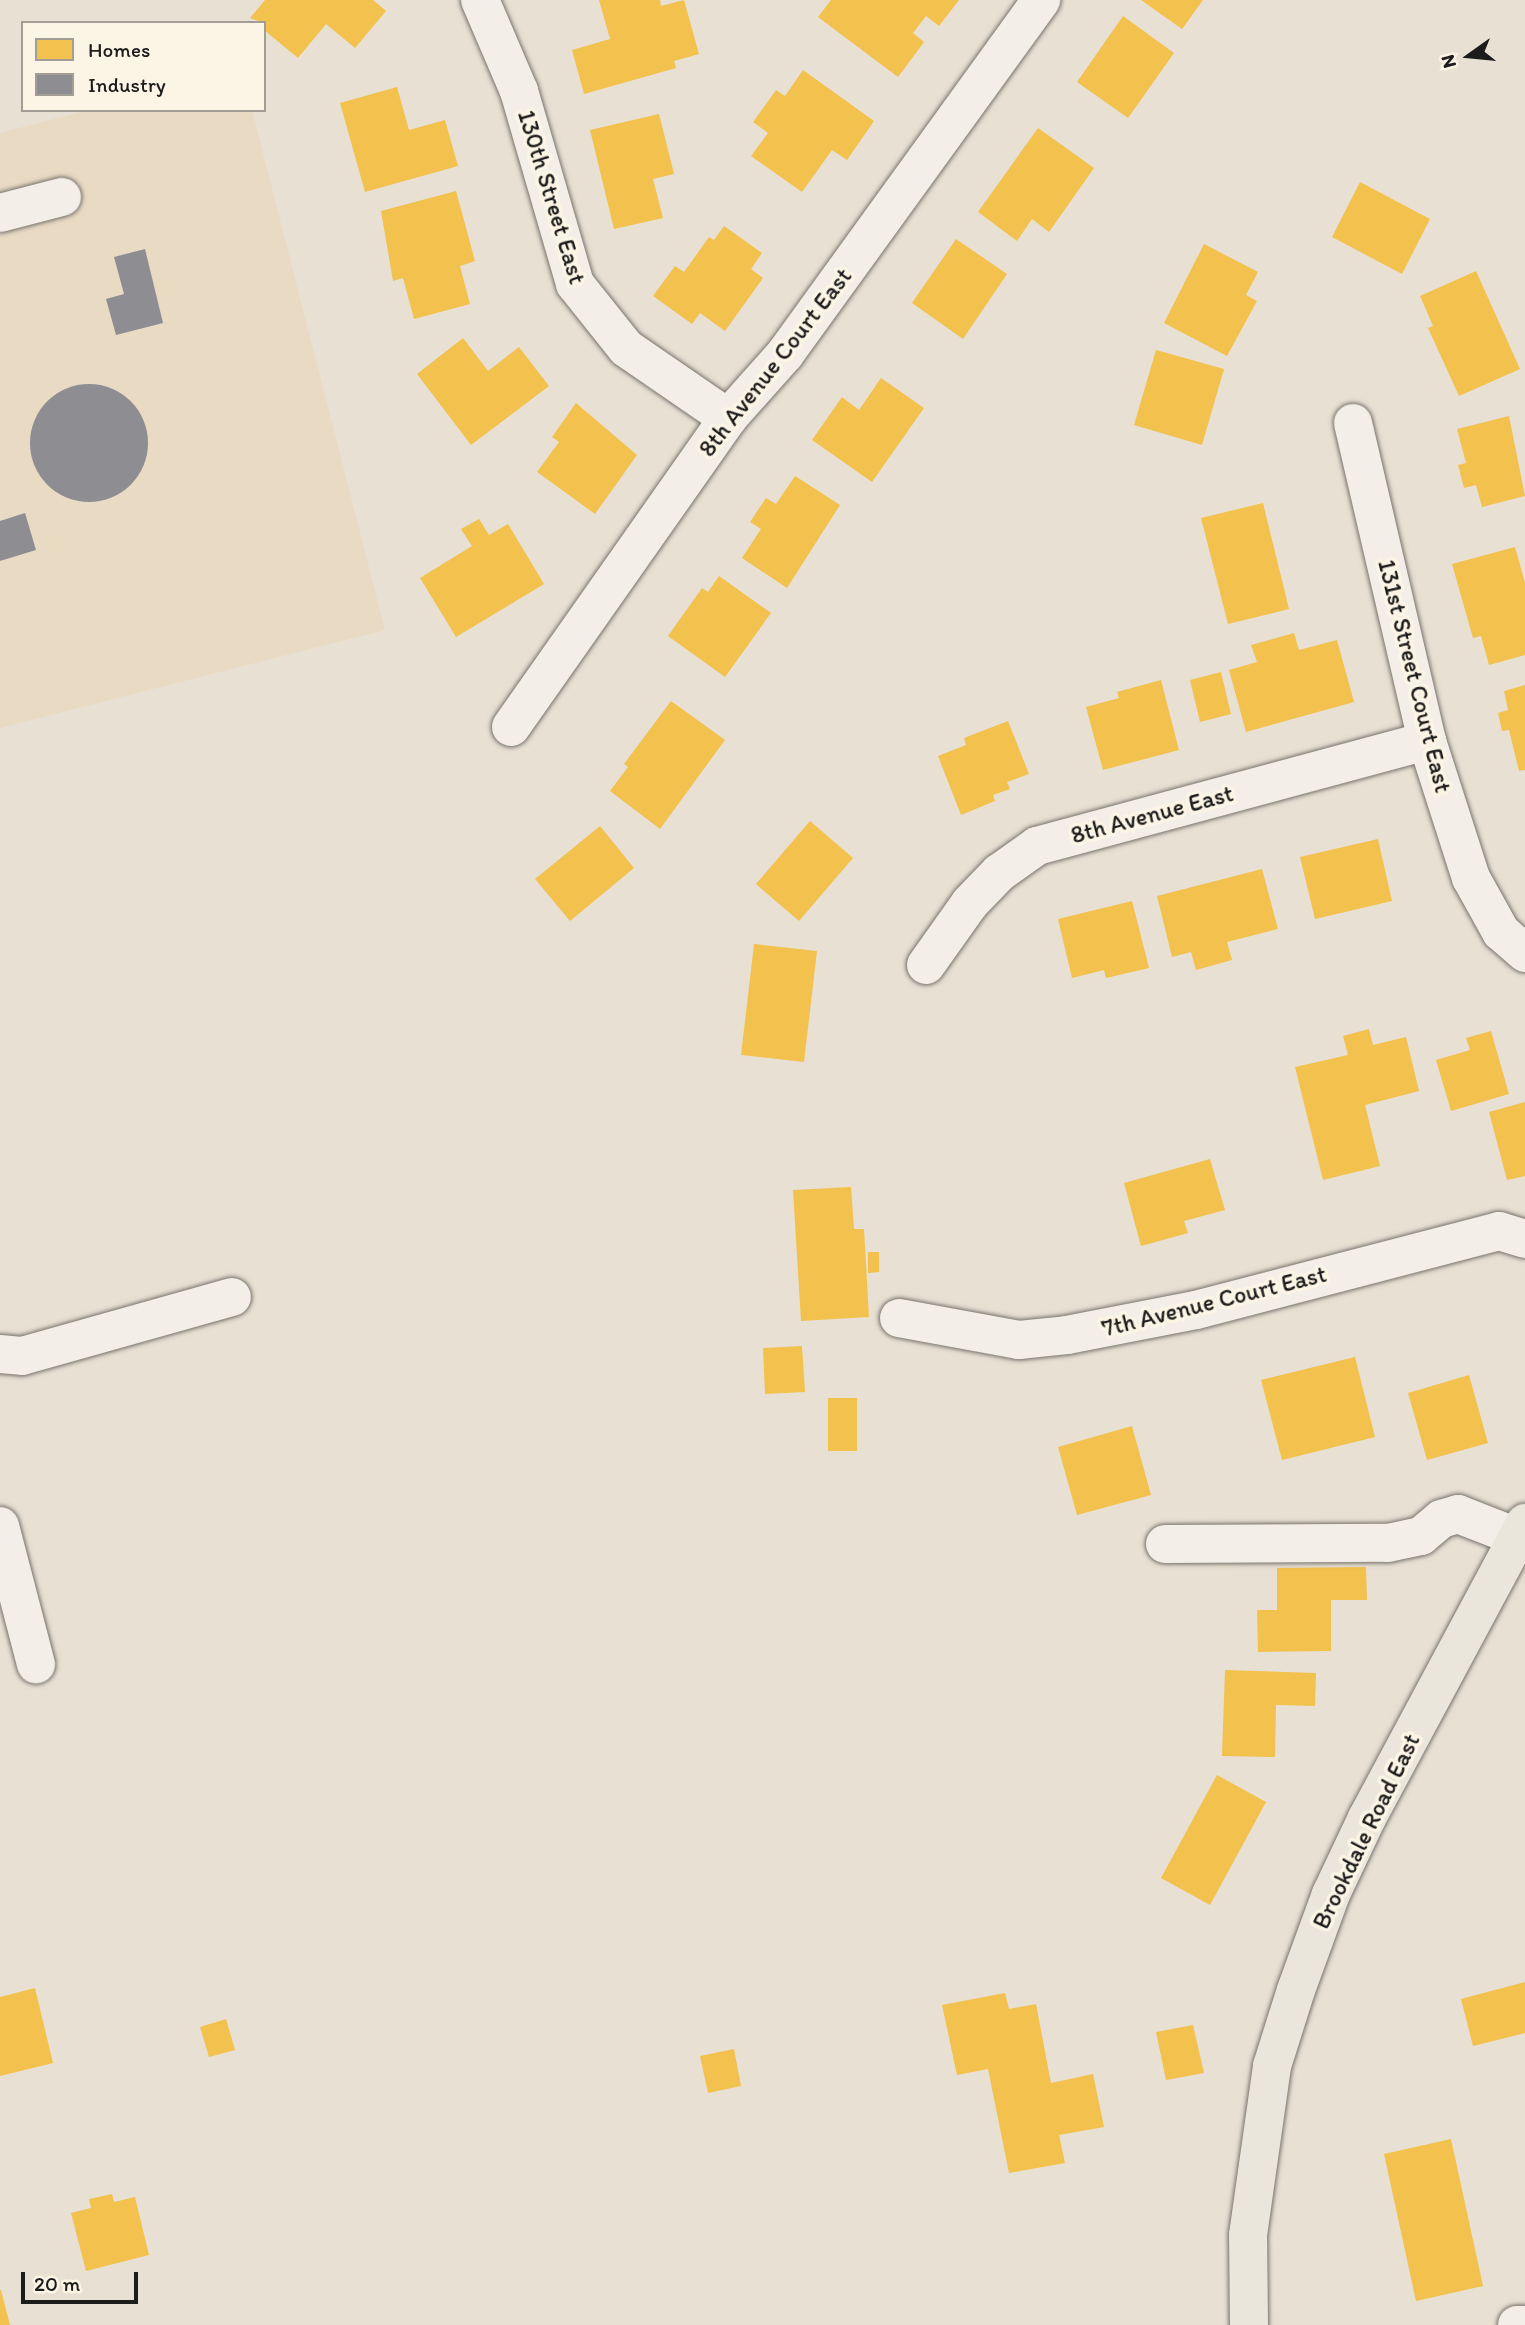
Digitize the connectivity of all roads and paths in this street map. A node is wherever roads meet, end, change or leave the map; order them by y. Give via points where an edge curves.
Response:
1 (480, 0) edge
2 (1041, 0) edge
3 (62, 197) dead end
4 (0, 213) edge
5 (728, 418) junction
6 (1353, 422) dead end
7 (511, 727) dead end
8 (1427, 741) junction
9 (1525, 953) edge
10 (926, 965) dead end
11 (1525, 1239) edge
12 (232, 1297) dead end
13 (899, 1318) dead end
14 (0, 1354) edge
15 (0, 1526) edge
16 (1521, 1530) edge
17 (1165, 1544) dead end
18 (36, 1664) dead end
19 (1249, 2325) edge
20 (1517, 2325) edge
21 (1525, 2325) edge

1 - 5 street, 130th Street East via 519,91 575,284 626,348
2 - 5 street, 8th Avenue Court East via 785,354
3 - 4 street
5 - 7 street, 8th Avenue Court East
6 - 8 street, 131st Street Court East
8 - 9 street, 131st Street Court East via 1481,901 1502,932
8 - 10 street, 8th Avenue East via 1037,846 999,873 970,903
11 - 13 street, 7th Avenue Court East via 1499,1231 1196,1310 1067,1335 1019,1340
12 - 14 street via 22,1356
15 - 18 street
16 - 17 street via 1458,1514 1441,1519 1421,1536 1388,1544
16 - 19 main road, Brookdale Road East via 1367,1818 1331,1894 1296,1990 1272,2066 1248,2235
20 - 21 street

